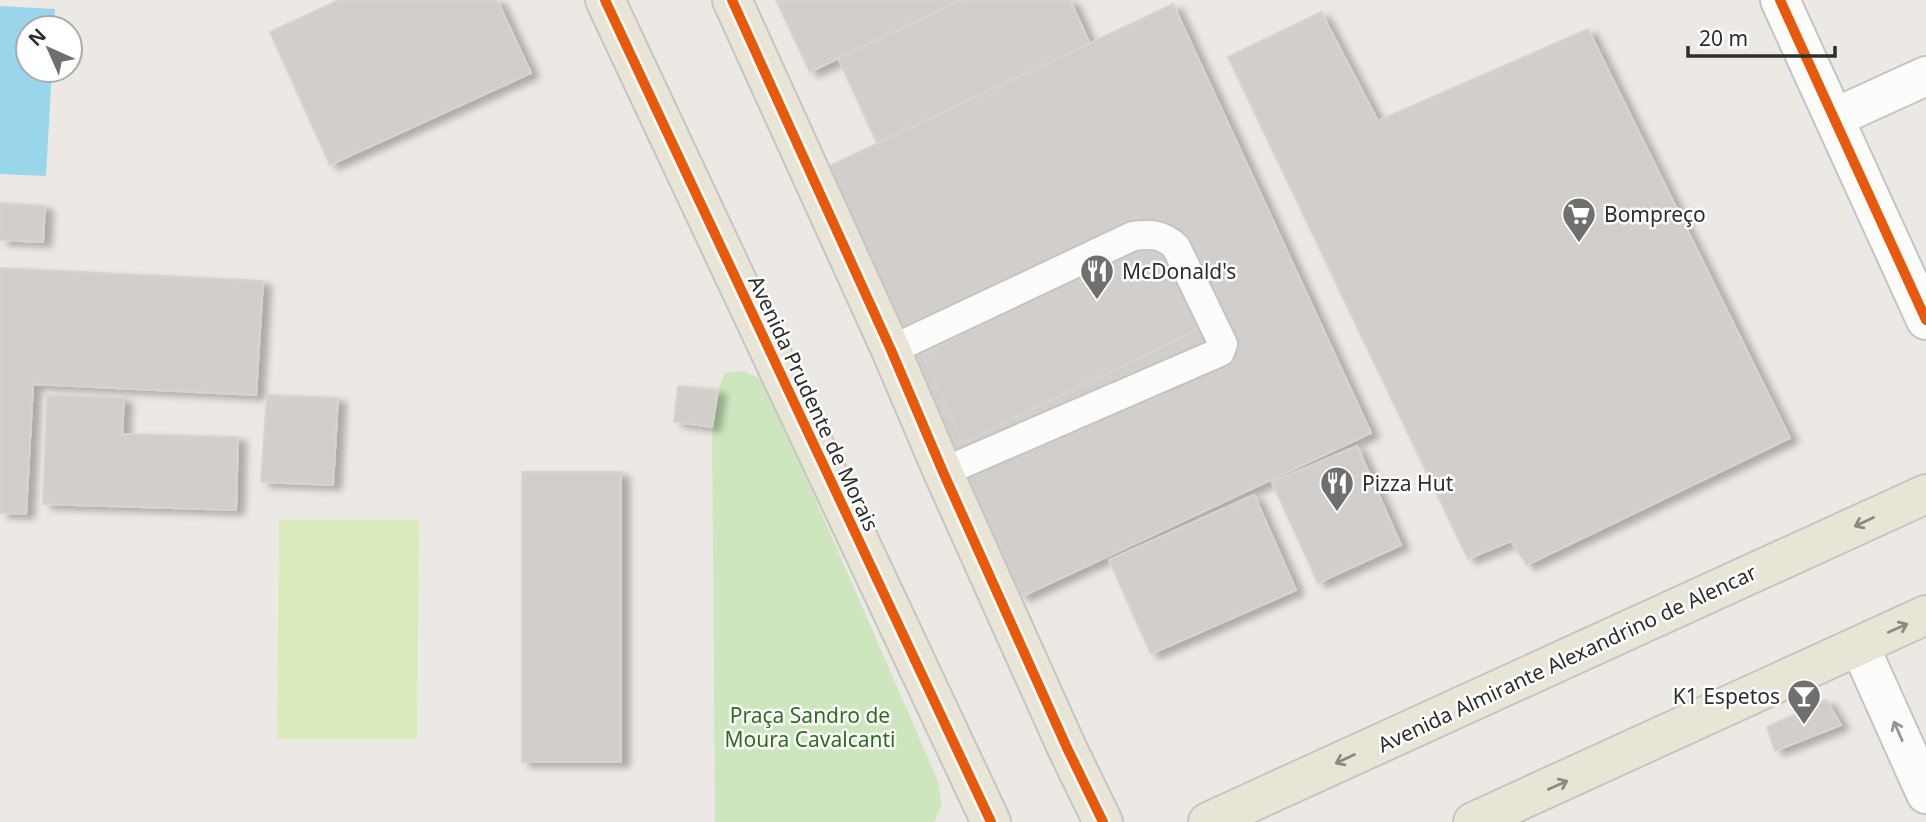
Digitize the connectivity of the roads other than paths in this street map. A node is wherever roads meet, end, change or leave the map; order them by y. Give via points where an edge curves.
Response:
1 (605, 0) edge
2 (732, 0) edge
3 (1780, 0) edge
4 (1926, 76) edge
5 (1834, 118) junction
6 (1926, 320) edge
7 (891, 350) junction
8 (943, 472) junction
9 (1926, 494) edge
10 (1926, 615) edge
11 (1860, 647) junction
12 (1926, 794) edge
13 (1524, 812) edge
14 (991, 822) edge
15 (1103, 822) edge
16 (1208, 822) edge
17 (1473, 822) edge

1 - 14 main road, Avenida Prudente de Morais
2 - 7 main road
3 - 5 street
4 - 5 street
5 - 6 street
7 - 8 main road
7 - 8 lane via 1133,236 1152,234 1167,238 1176,247 1223,344 1220,352
8 - 15 main road
9 -> 16 main road, Avenida Almirante Alexandrino de Alencar
11 -> 10 main road
12 -> 11 street
13 -> 11 main road
13 - 17 main road

